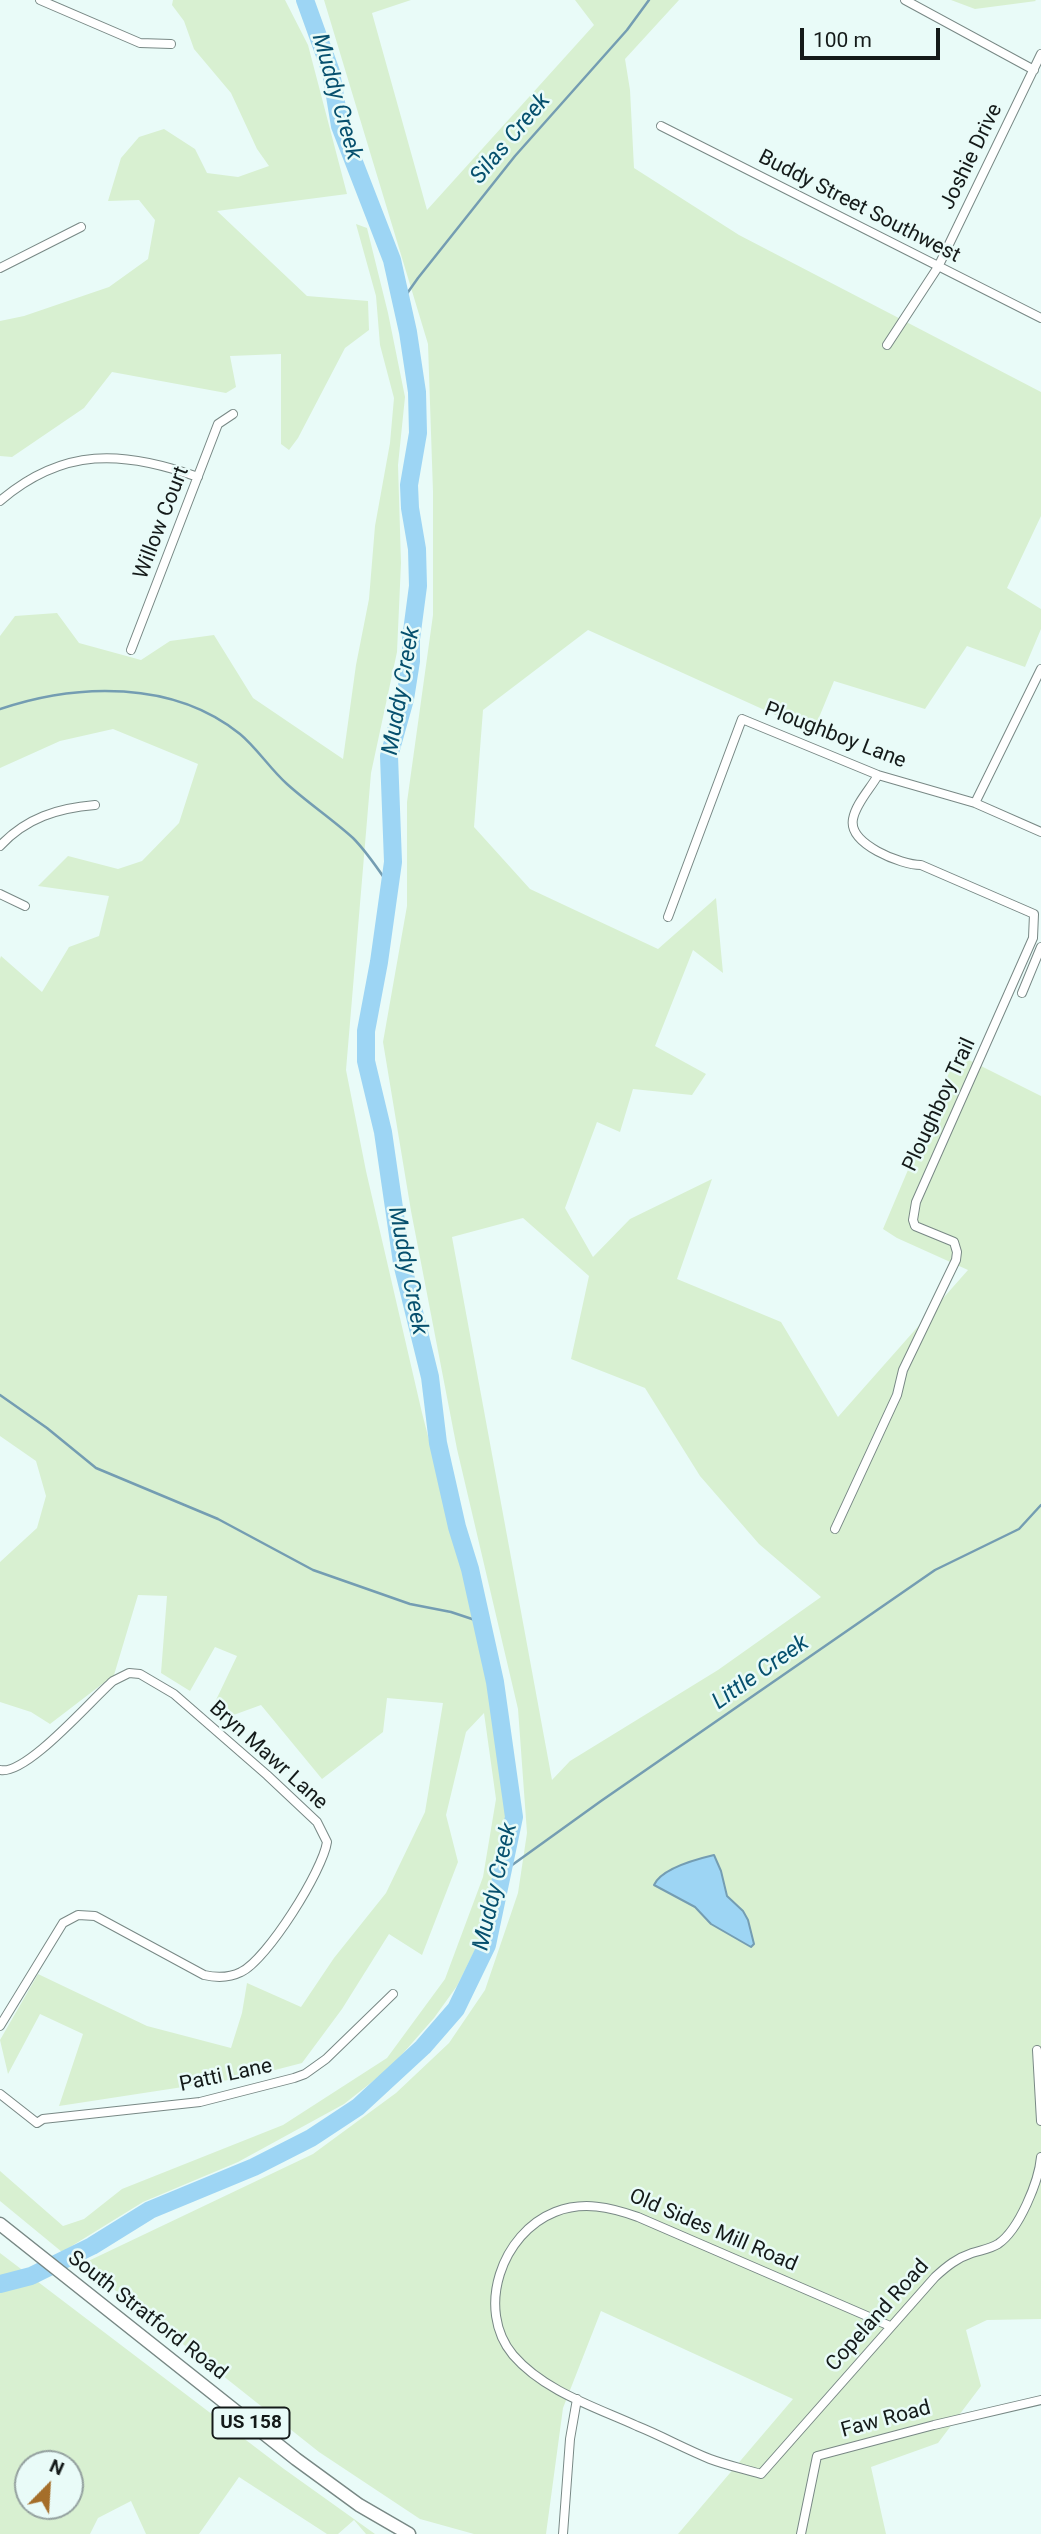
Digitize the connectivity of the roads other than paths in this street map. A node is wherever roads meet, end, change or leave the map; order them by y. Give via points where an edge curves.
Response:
1 (40, 0) edge
2 (905, 0) edge
3 (171, 44) dead end
4 (1041, 54) edge
5 (1034, 71) junction
6 (661, 126) dead end
7 (81, 227) dead end
8 (938, 267) junction
9 (0, 268) edge
10 (1041, 318) edge
11 (887, 345) dead end
12 (233, 414) dead end
13 (198, 477) junction
14 (0, 501) edge
15 (131, 650) dead end
16 (1041, 669) edge
17 (878, 775) junction
18 (975, 803) junction
19 (95, 805) dead end
20 (1041, 832) edge
21 (0, 846) edge
22 (0, 894) edge
23 (25, 906) dead end
24 (668, 917) dead end
25 (1041, 947) edge
26 (1022, 993) dead end
27 (835, 1529) dead end
28 (0, 1770) edge
29 (393, 1994) dead end
30 (0, 2026) edge
31 (1037, 2050) dead end
32 (0, 2094) edge
33 (1041, 2121) edge
34 (1041, 2157) edge
35 (0, 2224) edge
36 (890, 2326) junction
37 (577, 2399) junction
38 (1041, 2400) edge
39 (761, 2474) joint
40 (409, 2534) edge
41 (563, 2534) edge
42 (801, 2534) edge

1 - 3 street via 140,43
2 - 5 street
4 - 5 street, Joshie Drive
5 - 8 street, Joshie Drive
6 - 8 street, Buddy Street Southwest
7 - 9 street
8 - 10 street, Buddy Street Southwest
8 - 11 street, Joshie Drive
12 - 13 street, Willow Court via 218,424
13 - 14 street via 142,460 99,458 50,469
13 - 15 street, Willow Court
16 - 18 street
17 - 18 street, Ploughboy Lane
17 - 24 street, Ploughboy Lane via 742,719
17 - 27 street, Ploughboy Trail via 853,819 855,834 863,843 1034,914 1035,929 916,1202 915,1226 954,1242 956,1260
18 - 20 street, Ploughboy Lane
19 - 21 street via 47,813
22 - 23 street
25 - 26 street
28 - 30 street, Bryn Mawr Lane via 13,1769 32,1758 113,1682 129,1673 140,1674 174,1694 267,1775 317,1822 327,1842 295,1906 264,1952 242,1972 225,1977 204,1975 94,1916 78,1915 63,1923
29 - 32 street, Patti Lane via 327,2059 305,2074 200,2102 37,2123
31 - 33 street
34 - 36 street, Copeland Road via 1032,2193 1005,2238 948,2265
35 - 40 main road, South Stratford Road / US 158 via 309,2468
36 - 37 street, Old Sides Mill Road via 638,2217 596,2206 567,2208 532,2225 514,2243 501,2270 495,2299 500,2329 511,2352 533,2373
36 - 39 street, Copeland Road
37 - 39 street, Old Sides Mill Road via 711,2459
37 - 41 street
38 - 42 street, Faw Road via 817,2456

